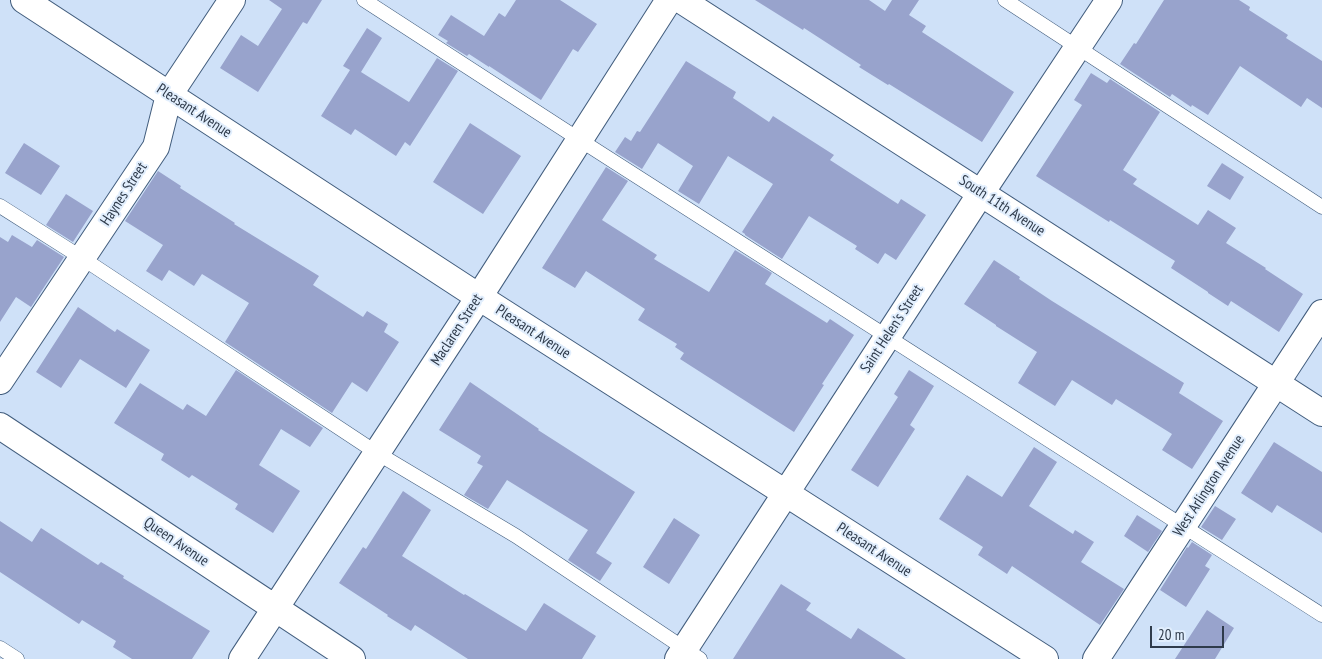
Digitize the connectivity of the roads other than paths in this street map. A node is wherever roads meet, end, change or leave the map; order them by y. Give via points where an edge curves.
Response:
1 (24, 0) edge
2 (232, 0) edge
3 (364, 0) edge
4 (670, 0) edge
5 (681, 0) edge
6 (1005, 0) edge
7 (1108, 0) edge
8 (1078, 47) junction
9 (169, 95) junction
10 (580, 140) junction
11 (981, 193) junction
12 (0, 206) edge
13 (1322, 207) edge
14 (82, 258) junction
15 (479, 297) junction
16 (1322, 313) edge
17 (888, 336) junction
18 (0, 381) edge
19 (1276, 383) junction
20 (1322, 413) edge
21 (0, 426) edge
22 (377, 453) junction
23 (786, 494) junction
24 (1182, 526) junction
25 (275, 608) junction
26 (1322, 615) edge
27 (0, 648) edge
28 (687, 656) edge
29 (17, 659) edge
30 (242, 659) edge
31 (352, 659) edge
32 (1045, 659) edge
33 (1096, 659) edge

1 - 9 street, Pleasant Avenue
2 - 9 street, Haynes Street
3 - 10 lane
4 - 10 street, Maclaren Street
5 - 11 street, South 11th Avenue
6 - 8 lane
7 - 8 street, Saint Helen's Street
8 - 11 street, Saint Helen's Street
8 - 13 lane
9 - 14 street, Haynes Street via 156,147
9 - 15 street, Pleasant Avenue
10 - 15 street, Maclaren Street
10 - 17 lane
11 - 17 street, Saint Helen's Street
11 - 19 street, South 11th Avenue
12 - 14 lane
14 - 18 street, Haynes Street
14 - 22 lane
15 - 22 street, Maclaren Street
15 - 23 street, Pleasant Avenue
16 - 19 street, West Arlington Avenue
17 - 23 street, Saint Helen's Street
17 - 24 lane
19 - 20 street, South 11th Avenue
19 - 24 street, West Arlington Avenue
21 - 25 street, Queen Avenue
22 - 25 street, Maclaren Street
22 - 28 lane via 516,536
23 - 28 street, Saint Helen's Street
23 - 32 street, Pleasant Avenue
24 - 26 lane
24 - 33 street, West Arlington Avenue
25 - 30 street, Maclaren Street
25 - 31 street, Queen Avenue
27 - 29 lane

